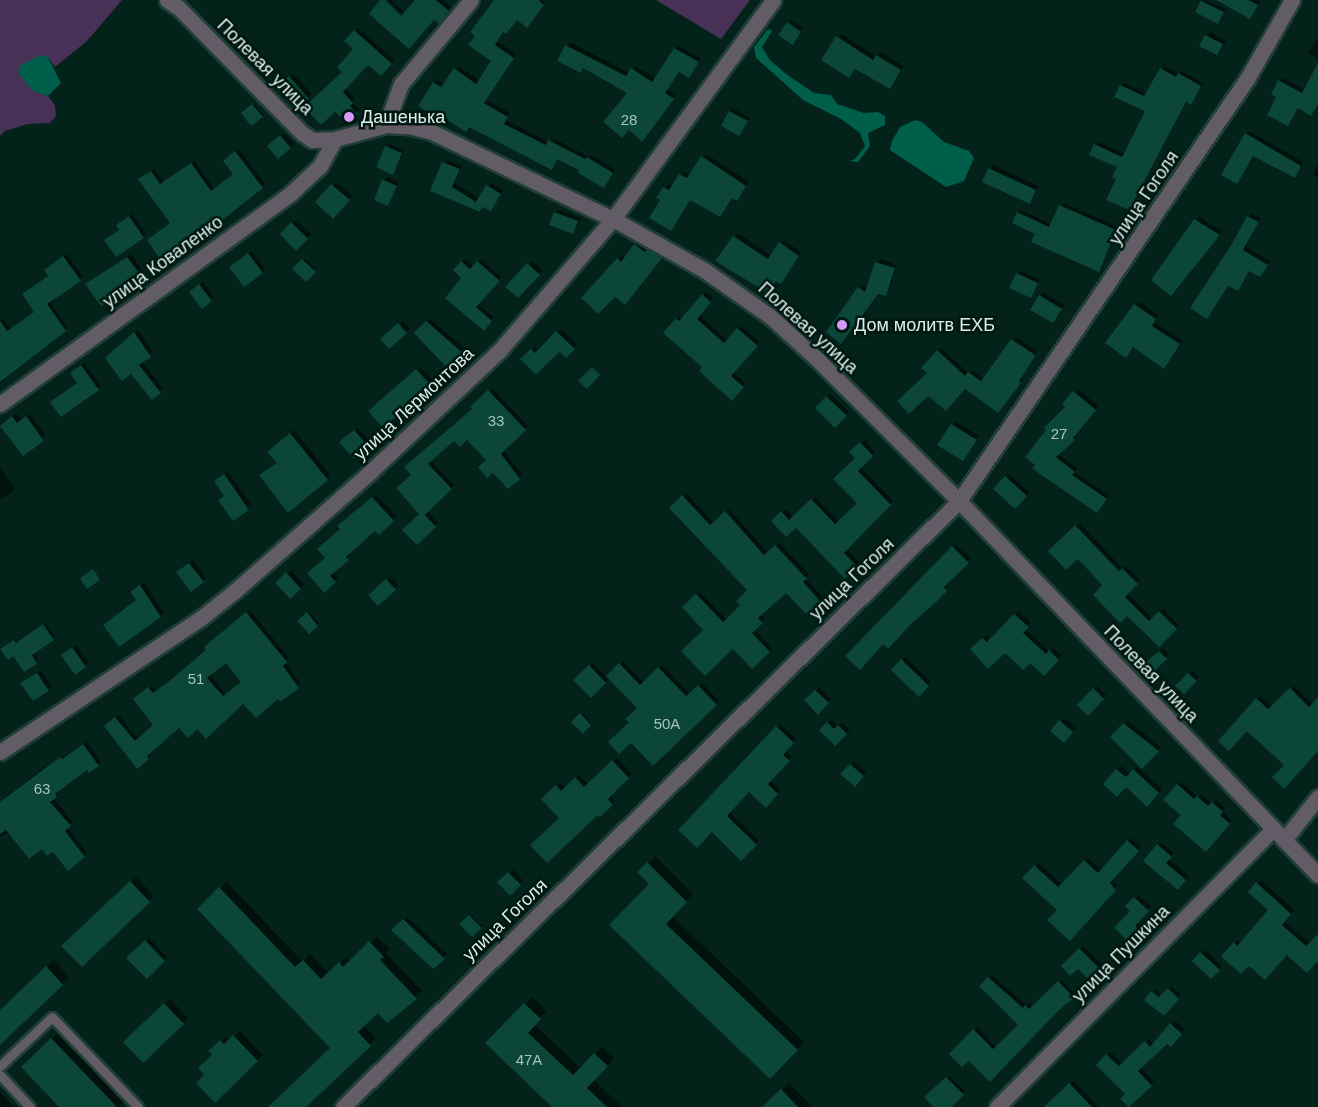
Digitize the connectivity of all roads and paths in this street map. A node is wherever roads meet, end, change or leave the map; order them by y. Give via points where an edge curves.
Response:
1 (166, 0) edge
2 (471, 0) edge
3 (773, 0) edge
4 (1293, 0) edge
5 (386, 125) junction
6 (335, 139) junction
7 (613, 219) junction
8 (0, 404) edge
9 (959, 501) junction
10 (0, 752) edge
11 (1318, 797) edge
12 (1278, 834) junction
13 (1318, 875) edge
14 (0, 1066) edge
15 (0, 1075) edge
16 (30, 1107) edge
17 (138, 1107) edge
18 (343, 1107) edge
19 (997, 1107) edge

1 - 6 street, Полевая улица via 179,8 302,133 312,140
2 - 5 street via 401,84
3 - 7 street, улица Лермонтова
4 - 9 street, улица Гоголя via 1247,79
5 - 6 street, Полевая улица
5 - 7 street, Полевая улица via 432,132
6 - 8 street, улица Коваленко via 320,166 291,193
7 - 9 street, Полевая улица via 704,270 771,317
7 - 10 street, улица Лермонтова via 499,351 267,564 201,618
9 - 12 street, Полевая улица
9 - 18 street, улица Гоголя
11 - 12 street, улица Пушкина
12 - 13 street, Полевая улица
12 - 19 street, улица Пушкина
14 - 17 lane via 52,1017
15 - 16 lane

